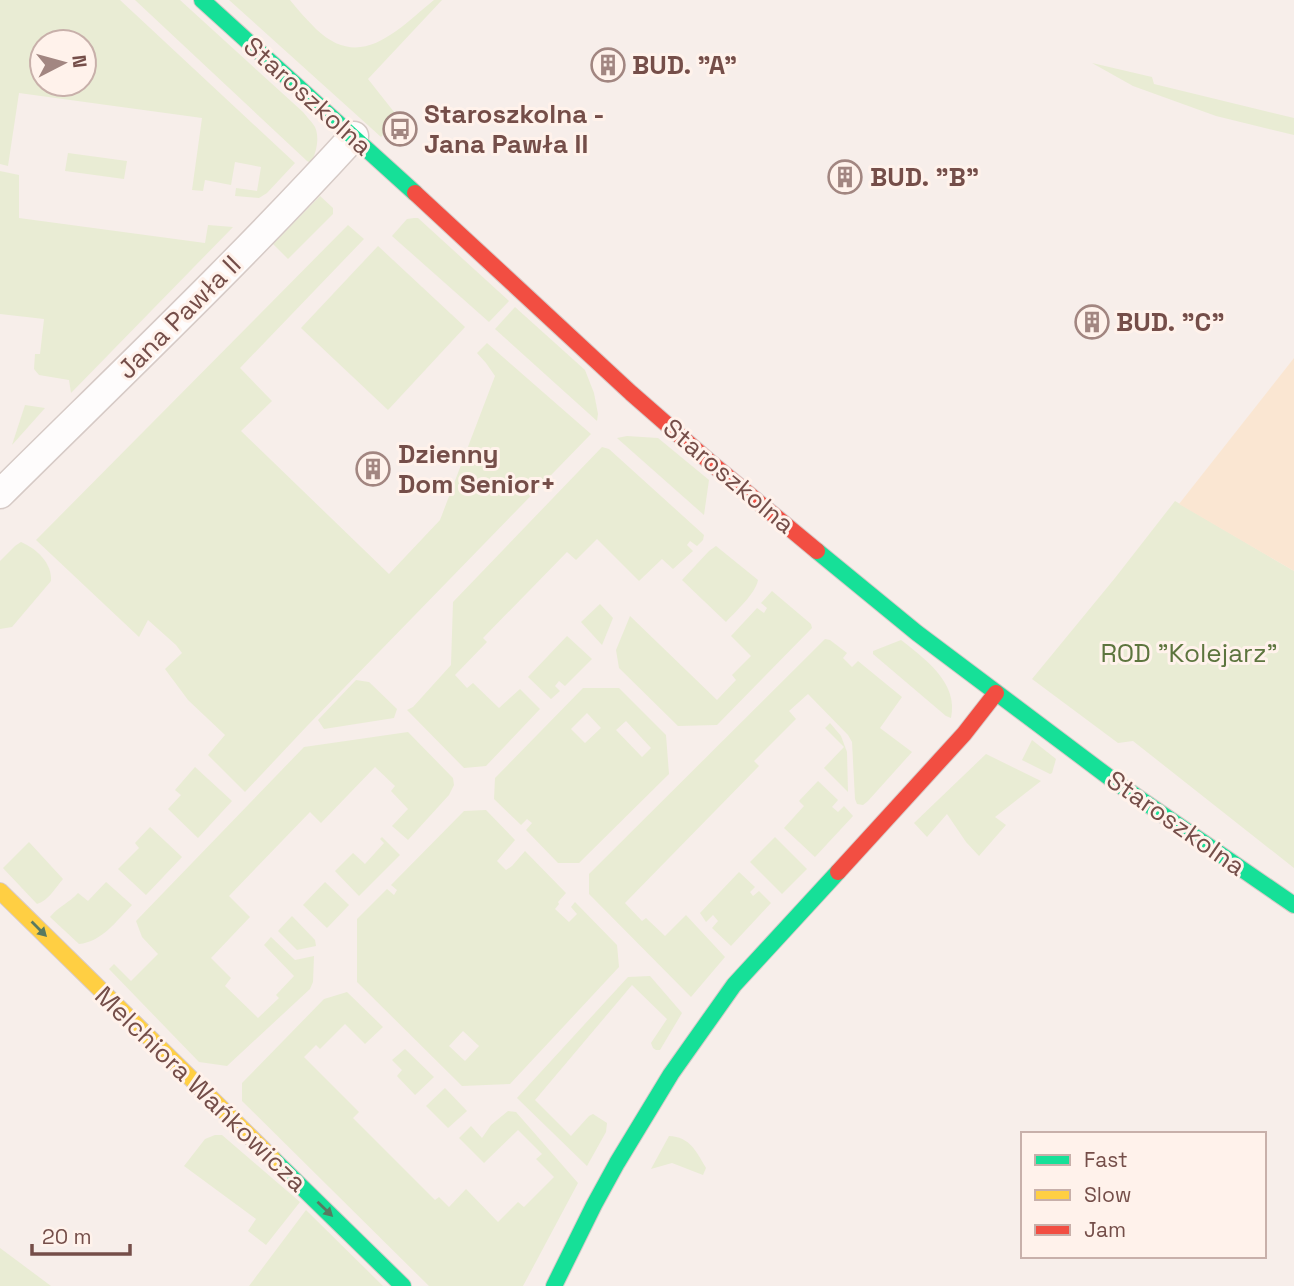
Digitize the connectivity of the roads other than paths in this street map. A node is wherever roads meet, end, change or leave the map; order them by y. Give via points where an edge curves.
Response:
1 (202, 0) edge
2 (354, 136) junction
3 (0, 494) edge
4 (996, 693) junction
5 (0, 891) edge
6 (1294, 905) edge
7 (402, 1286) edge
8 (554, 1286) edge

1 - 2 street, Staroszkolna
2 - 3 street, Jana Pawła II via 264,232
2 - 4 street, Staroszkolna via 671,428
4 - 6 street, Staroszkolna
4 - 8 street via 964,734 734,985 671,1074 617,1163
5 -> 7 street, Melchiora Wańkowicza

